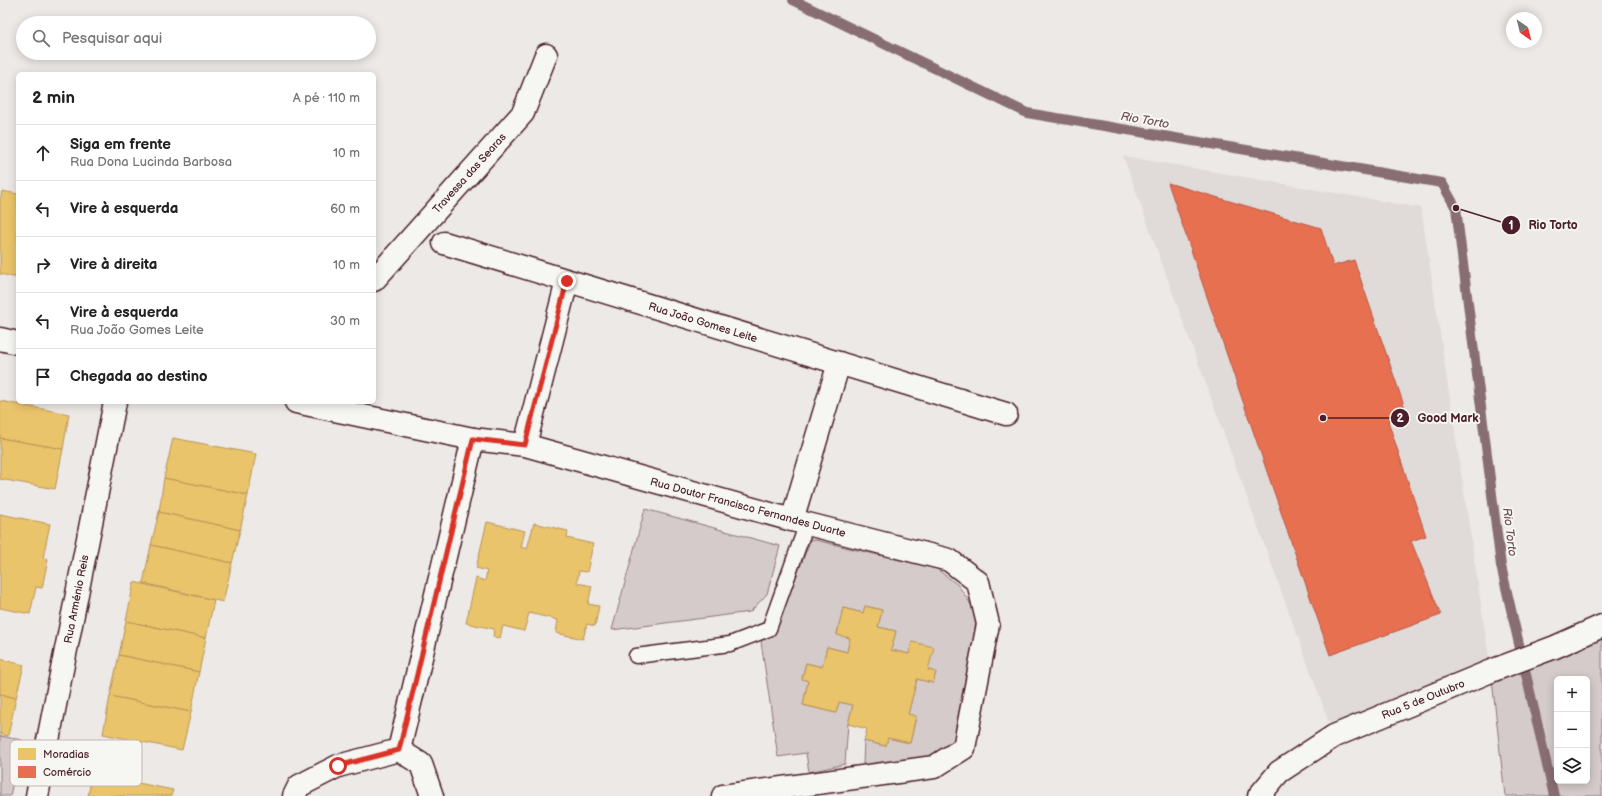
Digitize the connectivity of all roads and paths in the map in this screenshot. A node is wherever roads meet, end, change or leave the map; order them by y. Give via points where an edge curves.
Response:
1 (546, 54) dead end
2 (444, 243) dead end
3 (376, 278) edge
4 (567, 281) junction
5 (0, 339) edge
6 (16, 342) edge
7 (839, 363) junction
8 (115, 404) edge
9 (309, 404) edge
10 (1006, 414) dead end
11 (473, 439) junction
12 (525, 445) junction
13 (799, 522) junction
14 (1602, 626) edge
15 (636, 656) dead end
16 (48, 740) edge
17 (399, 750) junction
18 (39, 786) edge
19 (37, 796) edge
20 (294, 796) edge
21 (432, 796) edge
22 (723, 796) edge
23 (1259, 796) edge

1 - 3 street, Travessa das Searas via 523,113
2 - 4 street, Rua João Gomes Leite
4 - 7 street, Rua João Gomes Leite
4 - 12 street
5 - 6 street
7 - 10 street, Rua João Gomes Leite
7 - 13 street
8 - 16 street, Rua Arménio Reis
9 - 11 street, Rua Doutor Francisco Fernandes Duarte
11 - 12 street, Rua Doutor Francisco Fernandes Duarte
11 - 17 street
12 - 13 street, Rua Doutor Francisco Fernandes Duarte
13 - 15 lane via 769,629 730,644
13 - 22 street, Rua Doutor Francisco Fernandes Duarte via 949,560 978,582 988,624 964,748 934,767
14 - 23 street, Rua 5 de Outubro via 1334,736 1280,772
17 - 20 street via 338,766 299,786
17 - 21 street via 421,764
18 - 19 street, Rua Arménio Reis

